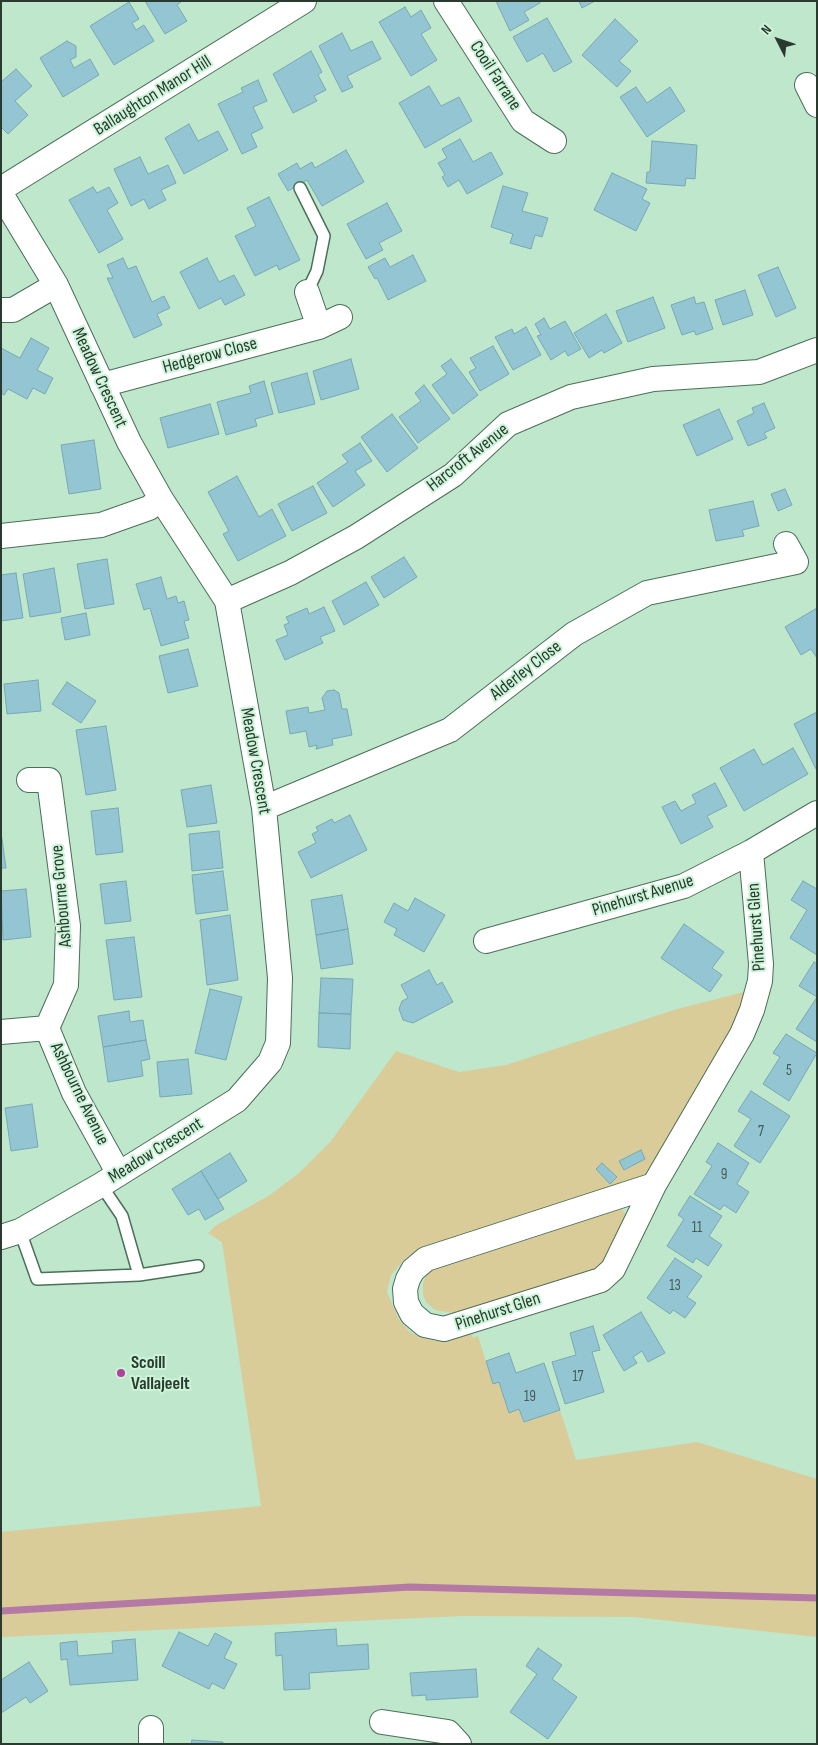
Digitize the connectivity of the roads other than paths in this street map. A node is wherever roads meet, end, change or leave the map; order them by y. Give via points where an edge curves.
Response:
1 (304, 1) edge
2 (446, 1) edge
3 (554, 141) dead end
4 (300, 188) dead end
5 (1, 189) edge
6 (1, 194) edge
7 (56, 285) junction
8 (307, 292) joint
9 (1, 310) edge
10 (340, 317) dead end
11 (319, 327) junction
12 (817, 350) edge
13 (102, 385) junction
14 (161, 499) junction
15 (1, 536) edge
16 (796, 561) dead end
17 (227, 602) junction
18 (29, 780) dead end
19 (264, 808) junction
20 (817, 814) edge
21 (751, 852) junction
22 (486, 941) dead end
23 (47, 1028) junction
24 (1, 1032) edge
25 (110, 1180) junction
26 (654, 1185) junction
27 (11, 1234) edge
28 (198, 1266) dead end
29 (139, 1274) junction
30 (382, 1722) dead end
31 (458, 1744) edge

1 - 5 street, Ballaughton Manor Hill
2 - 3 street, Cooil Farrane via 523,121
4 - 8 lane via 324,236 317,271
6 - 7 street, Meadow Crescent
7 - 9 street via 13,310
7 - 13 street, Meadow Crescent
8 - 11 street
10 - 11 street, Hedgerow Close
11 - 13 street, Hedgerow Close
12 - 17 street, Harcroft Avenue via 759,372 653,379 571,397 508,424 452,475 356,537
13 - 14 street, Meadow Crescent
14 - 15 street via 149,508 101,526
14 - 17 street, Meadow Crescent
16 - 19 street, Alderley Close via 647,593 574,634 450,730
17 - 19 street, Meadow Crescent
18 - 23 street, Ashbourne Grove via 50,780 68,926 66,985
19 - 25 street, Meadow Crescent via 280,978 278,1043 270,1062 238,1100
20 - 21 street, Pinehurst Avenue
21 - 22 street, Pinehurst Avenue via 707,876 664,893
21 - 26 street, Pinehurst Glen via 761,964 755,1001 742,1034
23 - 24 street, Ashbourne Avenue
23 - 25 street, Ashbourne Avenue
25 - 27 street, Meadow Crescent
25 - 29 lane
26 - 26 street, Pinehurst Glen via 426,1259 408,1279 406,1302 412,1314 425,1325 444,1329 601,1280 616,1263
27 - 29 lane via 37,1279
28 - 29 lane
30 - 31 street via 448,1732

